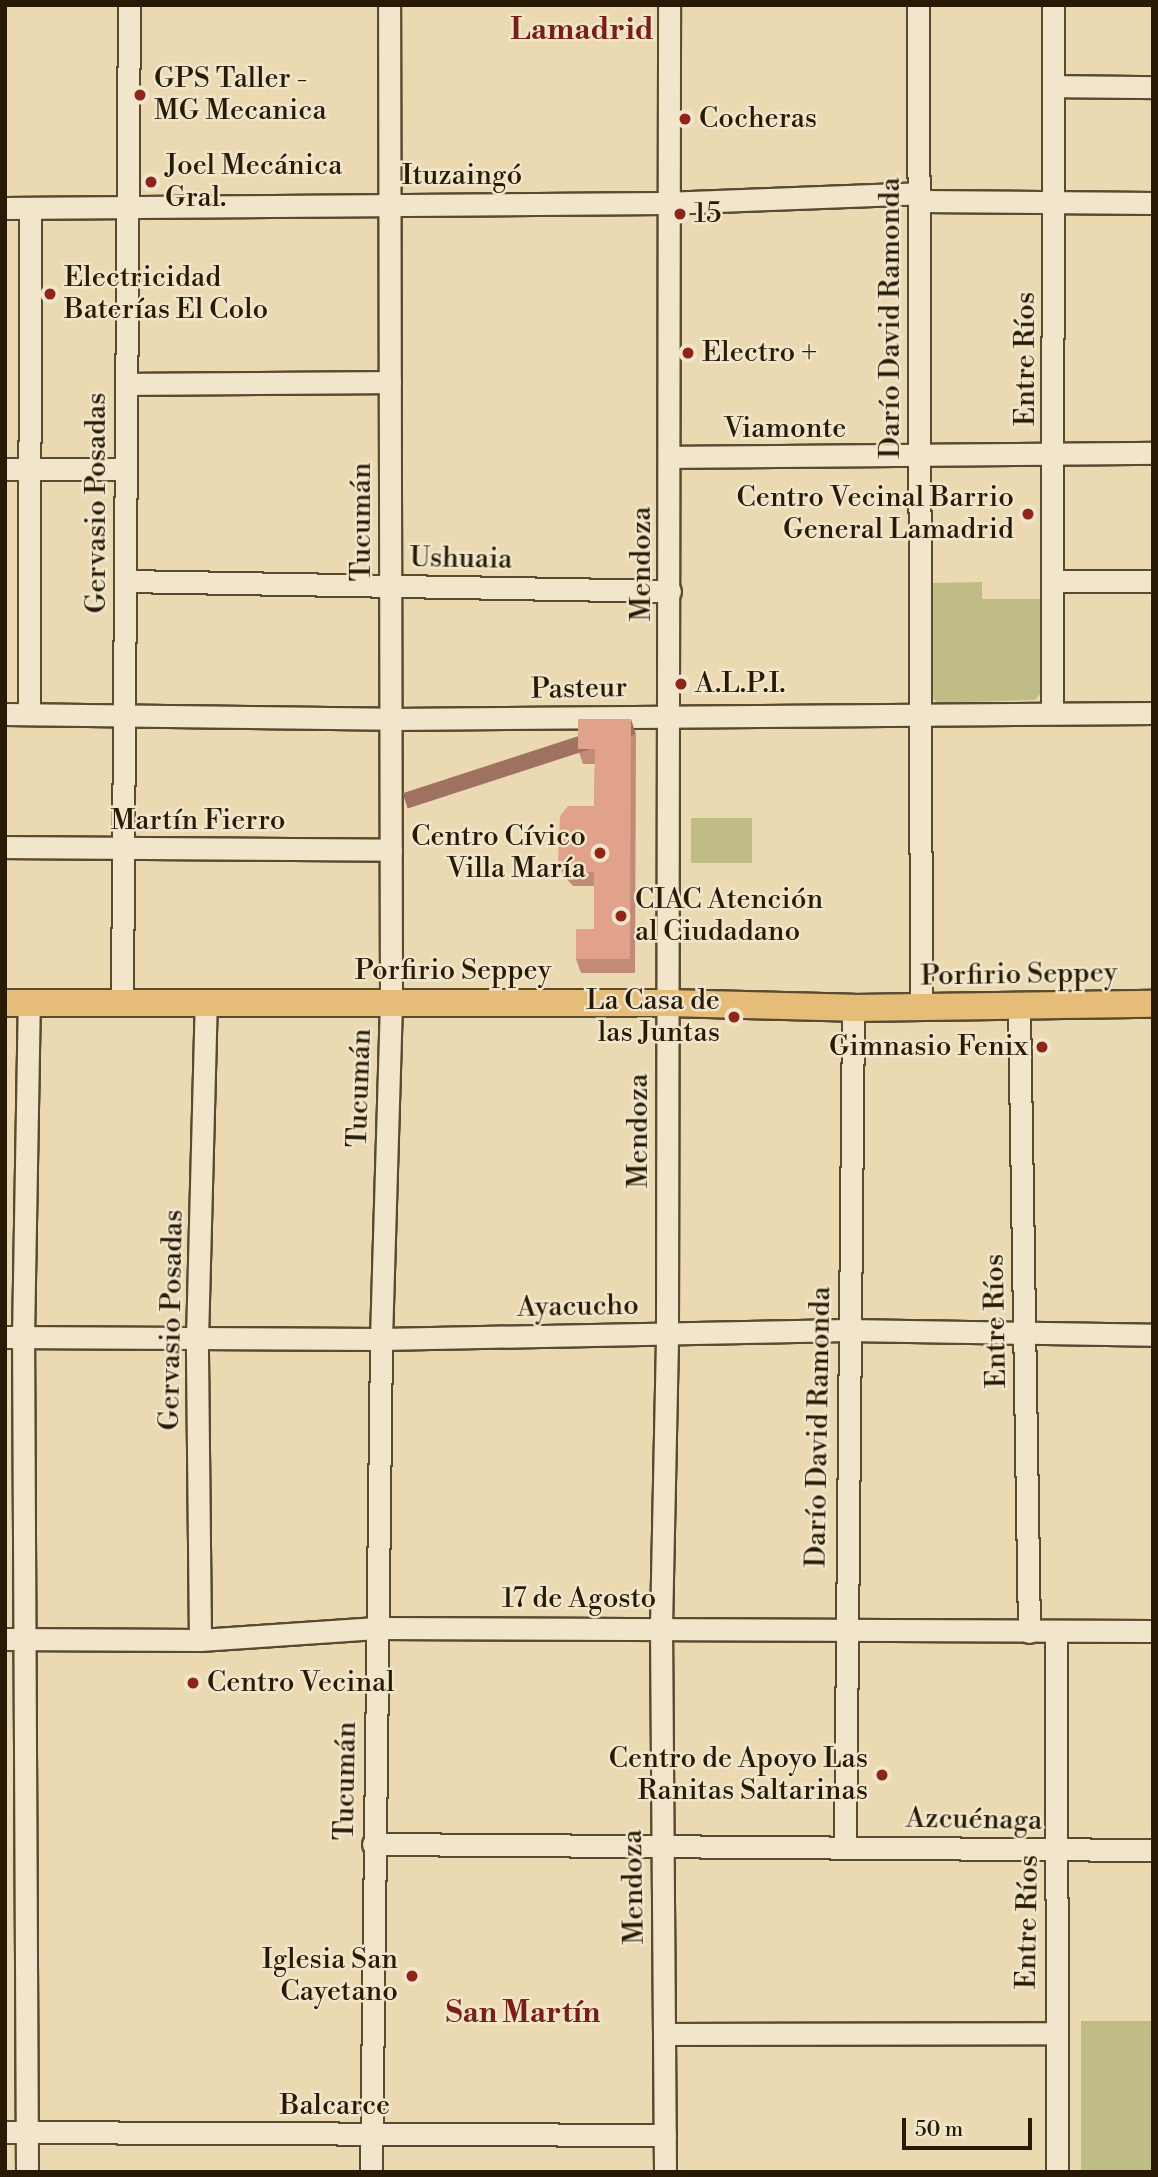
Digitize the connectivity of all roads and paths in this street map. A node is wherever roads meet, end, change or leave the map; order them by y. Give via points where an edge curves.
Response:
1 (129, 5) edge
2 (388, 5) edge
3 (669, 5) edge
4 (918, 5) edge
5 (1053, 5) edge
6 (1053, 86) junction
7 (1153, 87) edge
8 (920, 197) junction
9 (1054, 198) junction
10 (669, 202) junction
11 (1153, 203) edge
12 (389, 205) junction
13 (128, 207) junction
14 (5, 208) edge
15 (30, 208) junction
16 (390, 382) junction
17 (126, 384) junction
18 (1153, 453) edge
19 (1053, 454) junction
20 (670, 457) junction
21 (917, 457) junction
22 (5, 468) edge
23 (29, 469) junction
24 (126, 469) junction
25 (125, 581) junction
26 (1053, 581) junction
27 (1153, 582) edge
28 (391, 586) junction
29 (670, 591) junction
30 (1052, 712) junction
31 (1153, 713) edge
32 (5, 714) edge
33 (29, 714) junction
34 (918, 714) junction
35 (124, 715) junction
36 (669, 716) junction
37 (391, 719) junction
38 (5, 848) edge
39 (123, 848) junction
40 (391, 850) junction
41 (206, 1001) junction
42 (17, 1002) edge
43 (122, 1002) junction
44 (391, 1002) junction
45 (667, 1003) junction
46 (1153, 1004) edge
47 (853, 1008) junction
48 (921, 1008) junction
49 (1019, 1008) junction
50 (847, 1330) junction
51 (1024, 1332) junction
52 (667, 1334) junction
53 (1153, 1335) edge
54 (14, 1337) edge
55 (197, 1339) junction
56 (381, 1339) junction
57 (661, 1626) junction
58 (377, 1628) junction
59 (1153, 1631) edge
60 (845, 1632) junction
61 (1029, 1632) junction
62 (1056, 1632) junction
63 (14, 1639) edge
64 (200, 1640) junction
65 (661, 1843) junction
66 (373, 1844) junction
67 (845, 1846) junction
68 (1058, 1849) junction
69 (1153, 1850) edge
70 (666, 2034) junction
71 (1054, 2034) junction
72 (5, 2132) edge
73 (28, 2132) junction
74 (371, 2134) junction
75 (665, 2135) junction
76 (27, 2172) edge
77 (371, 2172) edge
78 (665, 2172) edge
79 (1057, 2172) edge

1 - 13 street, Gervasio Posadas
2 - 12 street, Tucumán
3 - 10 street, Mendoza
4 - 8 street, Darío David Ramonda
5 - 6 street, Entre Ríos
6 - 7 street
6 - 9 street, Entre Ríos
8 - 9 street, Ituzaingó
8 - 10 street, Ituzaingó
8 - 21 street, Darío David Ramonda
9 - 11 street, Ituzaingó
9 - 19 street, Entre Ríos
10 - 12 street, Ituzaingó
10 - 20 street, Mendoza
12 - 13 street, Ituzaingó
12 - 16 street, Tucumán
13 - 15 street, Ituzaingó
13 - 17 street, Gervasio Posadas
14 - 15 street, Ituzaingó
15 - 23 street
16 - 17 street
16 - 28 street, Tucumán
17 - 24 street, Gervasio Posadas
18 - 19 street, Viamonte
19 - 21 street, Viamonte
19 - 26 street, Entre Ríos
20 - 21 street, Viamonte
20 - 29 street, Mendoza
21 - 34 street, Darío David Ramonda
22 - 23 street
23 - 24 street
23 - 33 street
24 - 25 street, Gervasio Posadas
25 - 28 street, Ushuaia
25 - 35 street, Gervasio Posadas
26 - 27 street
26 - 30 street, Entre Ríos
28 - 29 street, Ushuaia
28 - 37 street, Tucumán
29 - 36 street, Mendoza
30 - 31 street, Pasteur
30 - 34 street, Pasteur
32 - 33 street, Pasteur
33 - 35 street, Pasteur
34 - 36 street, Pasteur
34 - 48 street, Darío David Ramonda
35 - 37 street, Pasteur
35 - 39 street, Gervasio Posadas
36 - 37 street, Pasteur
36 - 45 street, Mendoza
37 - 40 street, Tucumán
38 - 39 street, Martín Fierro
39 - 40 street, Martín Fierro
39 - 43 street, Gervasio Posadas
40 - 44 street, Tucumán
41 - 43 main road, Porfirio Seppey
41 - 44 main road, Porfirio Seppey
41 - 55 street, Gervasio Posadas
42 - 43 main road, Porfirio Seppey
42 - 54 street
44 - 45 main road, Porfirio Seppey
44 - 56 street, Tucumán
45 - 47 main road, Porfirio Seppey
45 - 52 street, Mendoza
46 - 49 main road, Porfirio Seppey
47 - 48 main road, Porfirio Seppey
47 - 50 street, Darío David Ramonda
48 - 49 main road, Porfirio Seppey
49 - 51 street, Entre Ríos
50 - 51 street, Ayacucho
50 - 52 street, Ayacucho
50 - 60 street, Darío David Ramonda
51 - 53 street, Ayacucho
51 - 61 street, Entre Ríos
52 - 56 street, Ayacucho
52 - 57 street, Mendoza
54 - 55 street, Ayacucho
54 - 63 street
55 - 56 street, Ayacucho
55 - 64 street, Gervasio Posadas
56 - 58 street, Tucumán
57 - 58 street, 17 de Agosto
57 - 60 street, 17 de Agosto
57 - 65 street, Mendoza
58 - 64 street, 17 de Agosto
58 - 66 street, Tucumán
59 - 62 street, 17 de Agosto
60 - 61 street, 17 de Agosto
60 - 67 street, Darío David Ramonda
61 - 62 street, 17 de Agosto
62 - 68 street, Entre Ríos
63 - 64 street, 17 de Agosto
63 - 73 street
65 - 66 street, Azcuénaga
65 - 67 street, Azcuénaga
65 - 70 street, Mendoza
66 - 74 street, Tucumán
67 - 68 street, Azcuénaga
68 - 69 street, Azcuénaga
68 - 71 street, Entre Ríos
70 - 71 street
70 - 75 street, Mendoza
71 - 79 street, Entre Ríos
72 - 73 street, Balcarce
73 - 74 street, Balcarce
73 - 76 street
74 - 75 street, Balcarce
74 - 77 street, Tucumán
75 - 78 street, Mendoza

